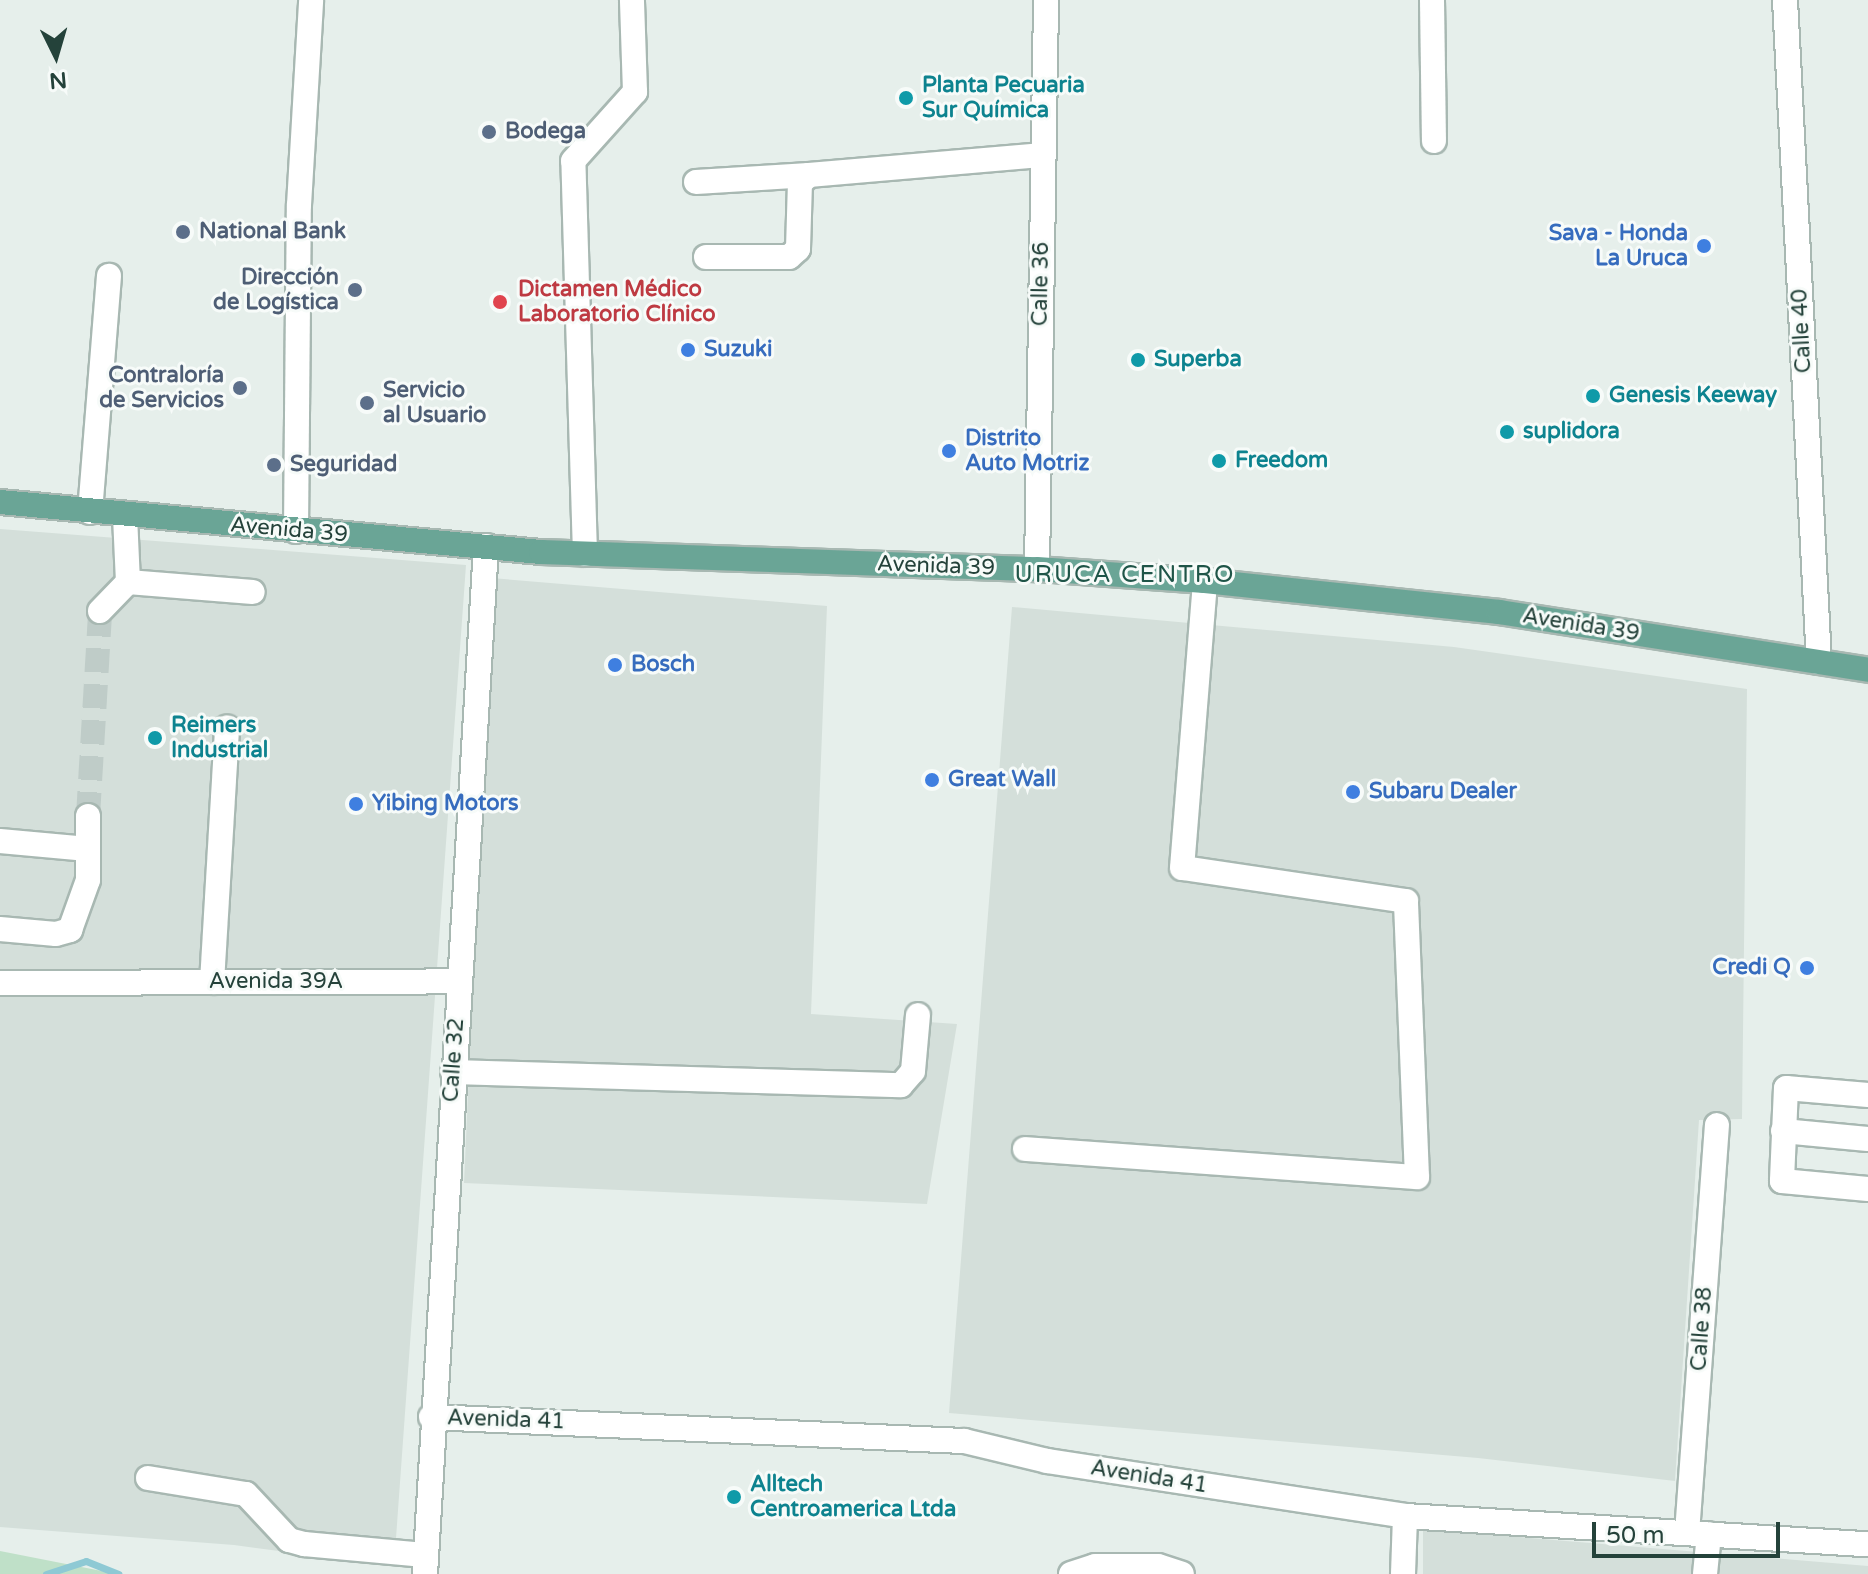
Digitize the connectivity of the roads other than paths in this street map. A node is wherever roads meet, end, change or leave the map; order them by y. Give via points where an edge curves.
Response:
1 (311, 0) edge
2 (632, 0) edge
3 (1046, 0) edge
4 (1432, 0) edge
5 (1785, 0) edge
6 (1434, 141) dead end
7 (1043, 155) junction
8 (809, 175) junction
9 (696, 182) dead end
10 (706, 257) dead end
11 (109, 276) dead end
12 (0, 502) edge
13 (90, 512) junction
14 (125, 516) junction
15 (296, 531) junction
16 (486, 546) junction
17 (585, 554) junction
18 (1037, 569) junction
19 (1205, 581) junction
20 (128, 582) junction
21 (253, 592) dead end
22 (100, 611) tunnel mouth
23 (1819, 662) junction
24 (1868, 670) edge
25 (227, 727) dead end
26 (88, 816) tunnel mouth
27 (0, 841) edge
28 (88, 849) junction
29 (0, 929) edge
30 (459, 981) junction
31 (212, 982) junction
32 (0, 983) edge
33 (918, 1015) dead end
34 (453, 1072) junction
35 (1868, 1095) edge
36 (1717, 1125) dead end
37 (1783, 1131) junction
38 (1868, 1139) edge
39 (1025, 1149) dead end
40 (1868, 1189) edge
41 (431, 1417) junction
42 (148, 1478) dead end
43 (1405, 1516) junction
44 (1698, 1533) junction
45 (1868, 1544) edge
46 (424, 1564) edge
47 (1071, 1574) edge
48 (1182, 1574) edge
49 (1403, 1574) edge
50 (1705, 1574) edge

1 - 15 street via 299,205
2 - 17 street via 635,92 573,161
3 - 7 street, Calle 36
4 - 6 street
5 - 23 street, Calle 40
7 - 8 street
7 - 18 street, Calle 36
8 - 9 street
8 - 10 street via 800,183 798,249 789,257
11 - 13 street
12 - 13 main road, Avenida 39
13 - 14 main road, Avenida 39
14 - 15 main road, Avenida 39
14 - 20 street
15 - 16 main road, Avenida 39
16 - 17 main road, Avenida 39
16 - 30 street, Calle 32
17 - 18 main road, Avenida 39
18 - 19 main road, Avenida 39
19 - 23 main road, Avenida 39 via 1499,612
19 - 39 street via 1182,868 1406,901 1417,1177
20 - 21 street
20 - 22 street
23 - 24 main road, Avenida 39
25 - 31 street
26 - 28 street
27 - 28 street
28 - 29 street via 88,880 70,930 56,934
30 - 31 street, Avenida 39A
30 - 34 street, Calle 32
31 - 32 street, Avenida 39A
33 - 34 street via 913,1071 901,1085
34 - 41 street, Calle 32
35 - 37 street via 1786,1088
36 - 44 street, Calle 38
37 - 38 street
37 - 40 street via 1782,1181
41 - 43 street, Avenida 41 via 964,1441 1047,1461
41 - 46 street, Calle 32
42 - 46 street via 246,1494 289,1540
43 - 44 street, Avenida 41
43 - 49 street
44 - 45 street, Avenida 41
44 - 50 street, Calle 38
47 - 48 street via 1095,1566 1158,1566

